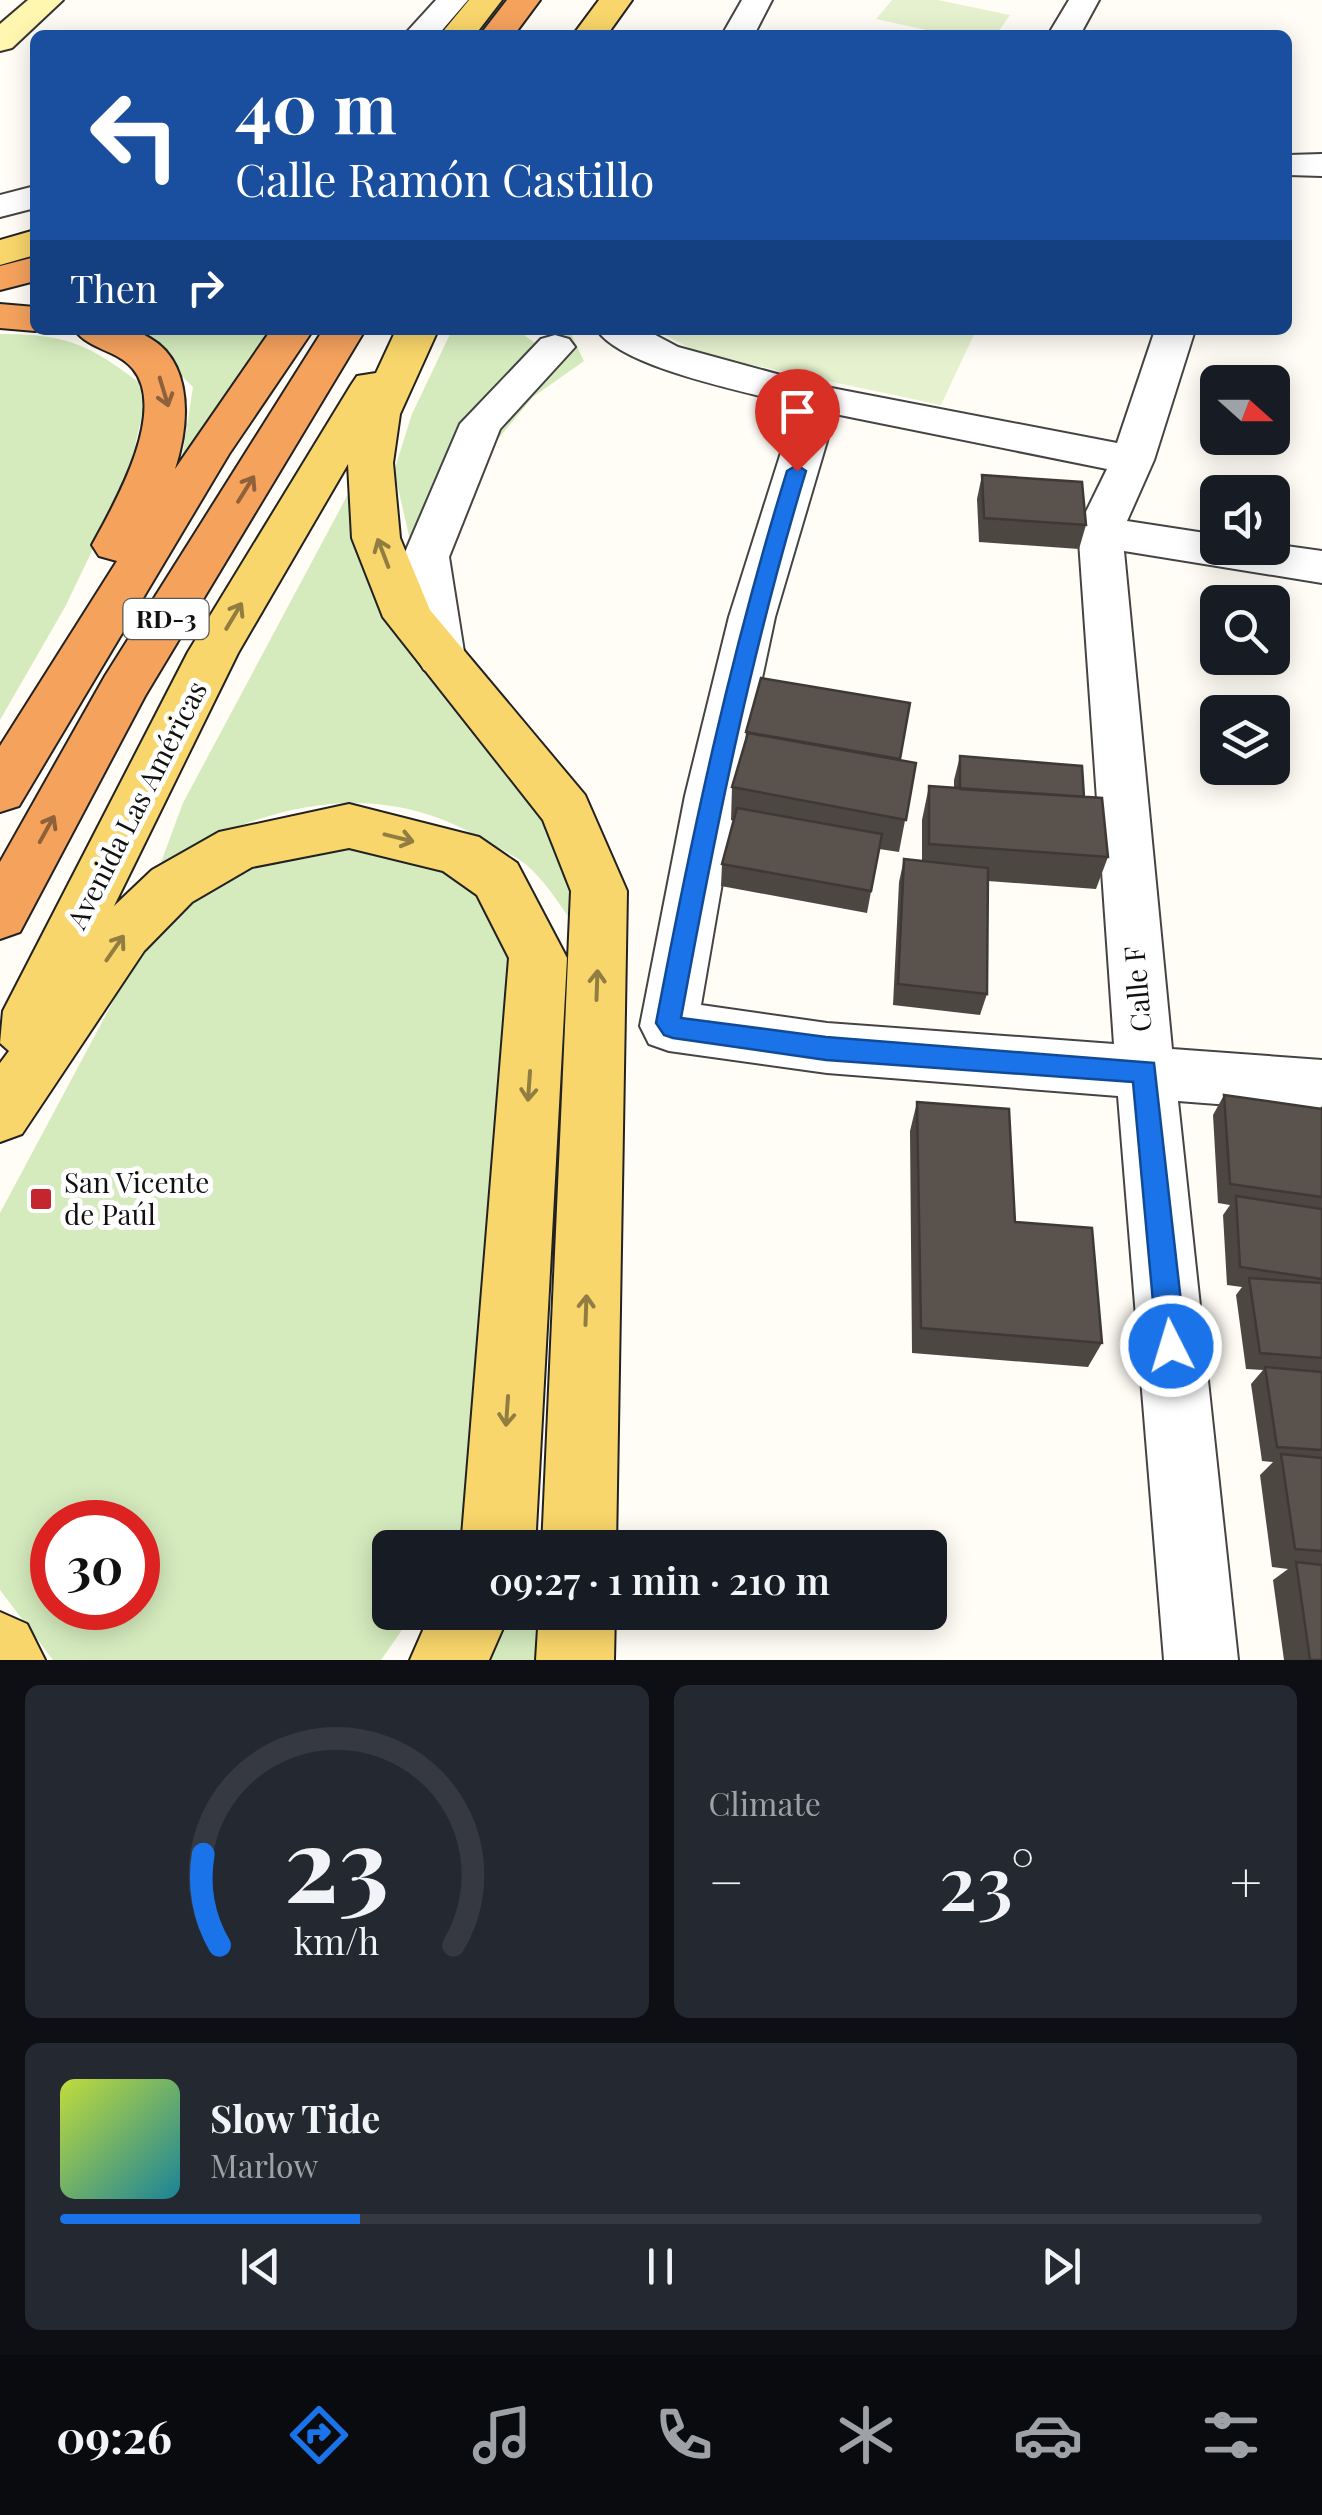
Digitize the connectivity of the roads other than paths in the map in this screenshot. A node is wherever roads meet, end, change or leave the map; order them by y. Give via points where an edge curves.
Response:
1 (47, 0) edge
2 (74, 0) edge
3 (452, 0) edge
4 (486, 0) edge
5 (524, 0) edge
6 (616, 0) edge
7 (757, 0) edge
8 (1084, 0) edge
9 (41, 30) edge
10 (425, 30) edge
11 (461, 30) edge
12 (501, 30) edge
13 (594, 30) edge
14 (741, 30) edge
15 (1067, 30) edge
16 (30, 40) edge
17 (0, 42) edge
18 (0, 67) edge
19 (1292, 164) edge
20 (1322, 165) edge
21 (30, 198) edge
22 (0, 206) edge
23 (0, 316) edge
24 (30, 319) edge
25 (105, 335) edge
26 (289, 335) edge
27 (341, 335) edge
28 (401, 335) edge
29 (415, 335) edge
30 (594, 335) edge
31 (625, 335) edge
32 (1173, 335) edge
33 (819, 398) junction
34 (1133, 460) junction
35 (1102, 532) junction
36 (1322, 567) edge
37 (442, 658) junction
38 (0, 766) edge
39 (0, 791) edge
40 (0, 915) edge
41 (1145, 1071) junction
42 (0, 1078) edge
43 (1322, 1086) edge
44 (0, 1114) edge
45 (499, 1530) edge
46 (580, 1530) edge
47 (463, 1630) edge
48 (577, 1630) edge
49 (0, 1652) edge
50 (6, 1660) edge
51 (449, 1660) edge
52 (576, 1660) edge
53 (1201, 1660) edge

1 - 17 main road
2 - 9 main road
3 - 10 street
4 - 11 main road
5 - 12 highway
6 - 13 main road
7 - 14 street
8 - 15 street
16 - 18 main road
19 - 20 street
21 - 22 street
23 - 24 highway
25 -> 38 highway via 145,356 164,382 170,411 139,500
26 - 39 highway, RD-3 via 209,450
40 -> 27 highway, RD-3 via 123,689
42 -> 28 main road, Avenida Las Américas via 213,652
37 -> 29 main road via 408,617 376,538 370,463 378,414
30 - 37 street via 535,342 481,424 426,556
31 - 33 street via 664,356
32 - 34 street, Calle F
33 - 34 street
33 - 41 street via 752,617 711,796 670,1026 826,1048
34 - 35 street, Calle F
35 - 36 street
35 - 41 street, Calle F
46 -> 37 main road via 600,891 566,810
41 - 43 street
41 - 53 street, Calle F
44 -> 45 main road via 124,934 172,886 239,848 349,826 460,853 497,879 538,958
47 - 51 main road
48 - 52 main road
49 - 50 main road

